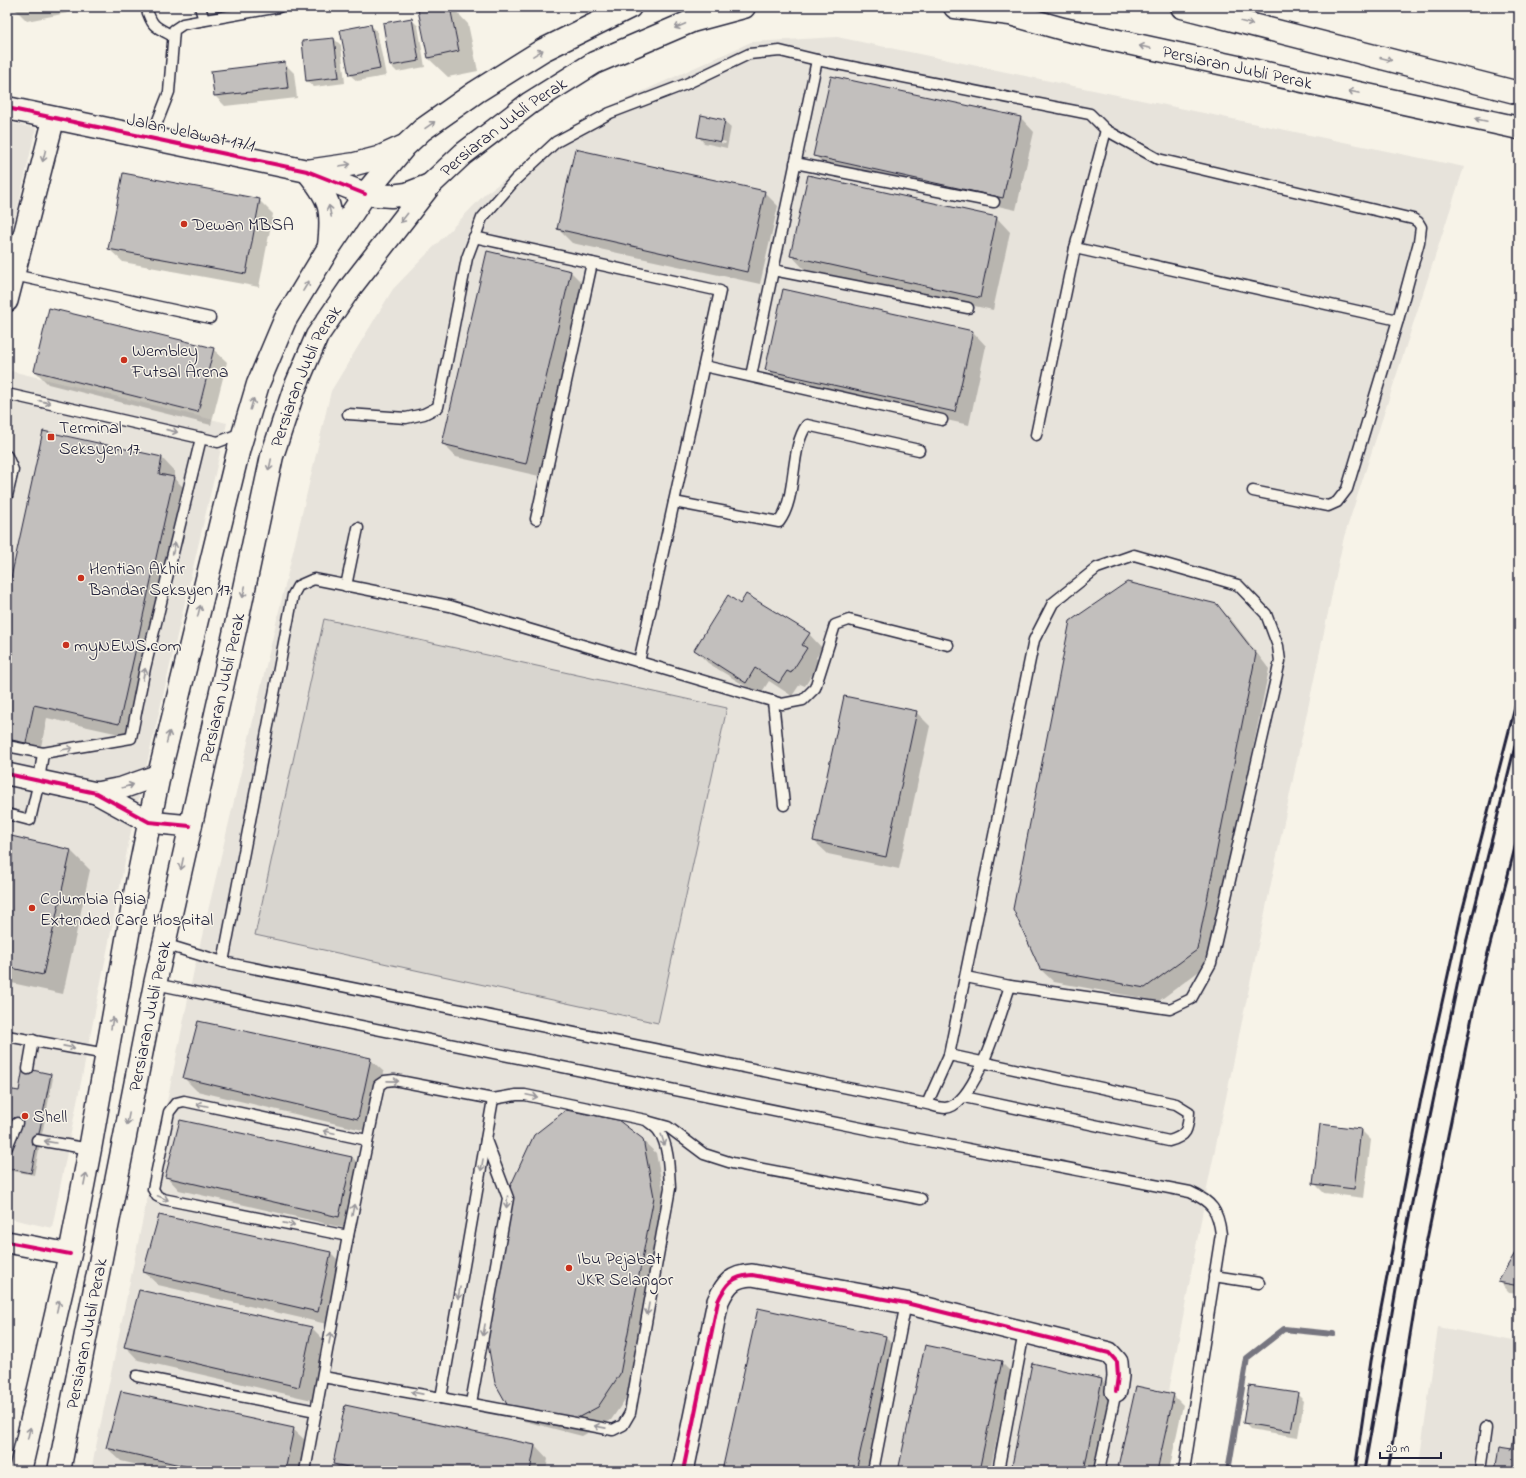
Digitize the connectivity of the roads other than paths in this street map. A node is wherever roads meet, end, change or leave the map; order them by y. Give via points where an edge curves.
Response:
1 (146, 7) edge
2 (200, 7) edge
3 (279, 7) edge
4 (630, 7) edge
5 (744, 7) edge
6 (955, 7) edge
7 (1182, 7) edge
8 (257, 9) edge
9 (1008, 11) edge
10 (204, 20) junction
11 (173, 36) junction
12 (817, 60) junction
13 (1519, 92) edge
14 (7, 108) edge
15 (54, 118) junction
16 (1519, 128) edge
17 (1106, 130) junction
18 (152, 138) junction
19 (405, 146) junction
20 (795, 163) junction
21 (307, 171) junction
22 (430, 185) junction
23 (365, 194) junction
24 (994, 202) dead end
25 (474, 237) junction
26 (1075, 248) junction
27 (328, 249) junction
28 (592, 263) junction
29 (773, 270) junction
30 (14, 275) junction
31 (7, 301) edge
32 (968, 308) dead end
33 (210, 318) dead end
34 (1398, 320) junction
35 (704, 366) junction
36 (751, 376) junction
37 (7, 394) edge
38 (348, 414) dead end
39 (942, 420) dead end
40 (244, 432) junction
41 (1036, 435) dead end
42 (201, 438) junction
43 (919, 450) dead end
44 (7, 456) edge
45 (1253, 490) dead end
46 (7, 496) edge
47 (674, 502) junction
48 (536, 519) dead end
49 (358, 528) dead end
50 (346, 586) junction
51 (948, 645) dead end
52 (639, 662) junction
53 (773, 701) junction
54 (7, 746) edge
55 (43, 753) junction
56 (7, 774) edge
57 (159, 775) junction
58 (39, 781) junction
59 (96, 793) junction
60 (784, 805) dead end
61 (7, 814) edge
62 (149, 822) junction
63 (190, 826) junction
64 (164, 944) junction
65 (223, 962) junction
66 (966, 977) junction
67 (154, 984) junction
68 (1010, 986) junction
69 (7, 1036) edge
70 (33, 1040) junction
71 (106, 1054) junction
72 (949, 1055) junction
73 (984, 1062) junction
74 (28, 1069) dead end
75 (964, 1097) junction
76 (493, 1099) junction
77 (927, 1104) junction
78 (646, 1120) junction
79 (17, 1123) dead end
80 (38, 1140) dead end
81 (367, 1140) junction
82 (486, 1140) junction
83 (7, 1147) edge
84 (90, 1150) junction
85 (921, 1200) dead end
86 (348, 1236) junction
87 (7, 1242) edge
88 (70, 1254) junction
89 (1214, 1276) junction
90 (1259, 1283) dead end
91 (906, 1303) junction
92 (1024, 1332) junction
93 (137, 1376) dead end
94 (323, 1377) junction
95 (1116, 1391) joint
96 (440, 1398) junction
97 (471, 1403) junction
98 (316, 1411) junction
99 (1486, 1428) dead end
100 (20, 1471) edge
101 (59, 1471) edge
102 (305, 1471) edge
103 (683, 1471) edge
104 (873, 1471) edge
105 (998, 1471) edge
106 (1099, 1471) edge
107 (1184, 1471) edge
108 (1480, 1471) edge

1 - 11 lane via 151,22
2 - 10 lane
3 - 8 lane
19 -> 4 main road, Persiaran Jubli Perak via 422,130 476,92 543,50
5 -> 22 main road, Persiaran Jubli Perak via 692,21 594,63 530,102 463,154
6 - 9 main road, Persiaran Jubli Perak
7 -> 13 main road
8 - 10 lane
16 -> 9 main road, Persiaran Jubli Perak via 1063,29
10 - 11 lane via 183,24 174,30
11 - 18 lane via 168,92
12 - 17 lane via 1090,114
12 - 20 lane
12 - 25 lane via 780,51 749,54 686,84 610,113 556,142 515,180 482,218
14 - 15 main road, Jalan Jelawat 17/1
15 - 18 main road, Jalan Jelawat 17/1
15 -> 30 street
17 - 26 lane
17 - 34 lane via 1158,159 1418,222 1421,227 1419,242
18 - 21 main road, Jalan Jelawat 17/1
21 -> 19 main road via 378,158
19 - 23 main road, Persiaran Jubli Perak
20 - 24 lane
20 - 29 lane
21 - 23 main road, Jalan Jelawat 17/1
27 -> 21 main road via 332,219 329,205 322,189
22 - 23 main road, Jalan Jelawat 17/1 via 407,194
22 -> 63 main road, Persiaran Jubli Perak via 350,288 317,336 294,390 272,456
23 - 27 main road, Persiaran Jubli Perak
25 - 28 lane
25 - 38 lane via 467,258 438,407 424,414 406,418
26 - 34 lane
26 - 41 lane
40 -> 27 main road, Persiaran Jubli Perak via 258,384 285,320
28 - 35 lane via 720,291
28 - 48 lane
29 - 32 lane
29 - 36 lane
30 - 31 street
30 - 33 lane
34 - 45 lane via 1352,476 1347,489 1337,502 1328,506
35 - 36 lane
35 - 47 lane
36 - 39 lane
37 -> 42 lane
40 - 42 lane via 218,442
57 -> 40 main road, Persiaran Jubli Perak
55 -> 42 lane via 131,738
43 - 47 lane via 807,425 801,437 788,502 779,522
44 - 46 lane via 12,470
47 - 52 lane
49 - 50 lane
50 - 52 lane via 450,606
50 - 65 lane via 314,579 298,586 293,595
51 - 53 lane via 848,620 835,625 815,688 803,700 782,704
52 - 53 lane
53 - 60 lane
54 - 55 lane
55 - 58 lane
56 - 58 street
59 -> 57 street via 129,786
57 - 62 main road, Persiaran Jubli Perak
58 - 59 street
58 - 61 lane via 30,820
59 - 62 street
62 - 63 street
71 -> 62 main road, Persiaran Jubli Perak
63 -> 64 main road, Persiaran Jubli Perak
64 - 65 lane
64 - 67 main road, Persiaran Jubli Perak
65 - 77 lane
66 - 68 lane
66 - 68 lane via 1034,640 1053,603 1096,568 1134,555 1238,585 1266,614 1278,646 1280,661 1211,963 1191,999 1170,1009
66 - 72 lane
67 - 89 lane via 869,1130 1190,1192 1205,1199 1214,1209 1220,1222 1221,1234
67 -> 101 main road, Persiaran Jubli Perak
68 - 73 lane
69 - 70 lane
70 -> 71 lane
70 - 74 lane
71 - 84 main road, Persiaran Jubli Perak
72 - 73 lane
72 - 77 lane
73 - 75 lane
73 - 75 lane via 1176,1104 1189,1112 1189,1123 1184,1135 1169,1141
75 - 77 lane via 945,1108
76 -> 78 lane via 525,1095
81 -> 76 lane via 379,1085 385,1081 394,1080
76 - 82 lane
78 - 85 lane via 668,1127 704,1154 732,1163
78 -> 97 lane via 660,1133 668,1157 670,1188 630,1414 623,1425 613,1430
79 - 83 lane
84 -> 80 lane
86 -> 81 lane
81 -> 86 lane via 184,1101 176,1103 169,1112 153,1189 157,1196 163,1199
82 -> 96 lane
82 -> 97 lane via 508,1198
88 -> 84 main road, Persiaran Jubli Perak
94 -> 86 lane
87 - 88 street
100 -> 88 main road, Persiaran Jubli Perak
89 - 90 lane
89 - 107 lane
91 - 92 street
91 - 103 street via 752,1275 740,1276 731,1282 718,1301
91 - 104 lane
92 - 95 street via 1109,1353 1117,1362
92 - 105 lane
93 - 98 lane
96 -> 94 lane
94 - 98 lane
95 - 106 lane
96 - 97 lane
98 - 102 lane
99 - 108 lane

